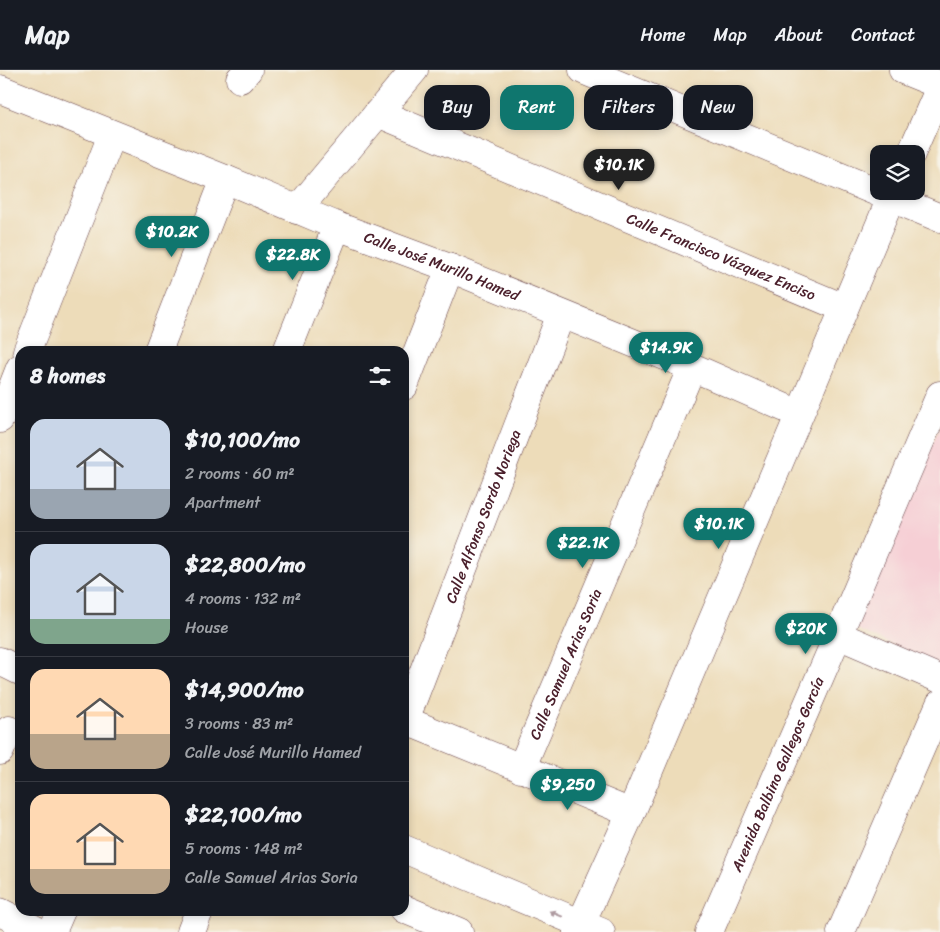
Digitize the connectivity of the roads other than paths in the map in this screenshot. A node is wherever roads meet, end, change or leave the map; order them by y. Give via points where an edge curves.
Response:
1 (414, 70) edge
2 (582, 70) edge
3 (903, 70) edge
4 (940, 86) edge
5 (0, 89) edge
6 (378, 113) junction
7 (112, 135) junction
8 (915, 145) edge
9 (225, 179) junction
10 (870, 185) edge
11 (890, 200) edge
12 (905, 200) edge
13 (297, 210) junction
14 (940, 218) edge
15 (337, 226) junction
16 (450, 268) junction
17 (844, 308) junction
18 (561, 314) junction
19 (29, 346) edge
20 (160, 346) edge
21 (289, 346) edge
22 (692, 367) junction
23 (409, 373) edge
24 (15, 381) edge
25 (940, 395) edge
26 (799, 414) junction
27 (0, 419) edge
28 (838, 635) junction
29 (0, 661) edge
30 (15, 668) edge
31 (940, 679) edge
32 (940, 704) edge
33 (409, 707) edge
34 (409, 722) edge
35 (521, 769) junction
36 (631, 813) junction
37 (409, 851) edge
38 (409, 911) edge
39 (0, 912) edge
40 (58, 916) edge
41 (197, 916) edge
42 (586, 929) edge
43 (40, 932) edge
44 (52, 932) edge
45 (191, 932) edge
46 (459, 932) edge
47 (709, 932) edge
48 (841, 932) edge

1 - 6 street
2 - 10 street
3 - 4 street
4 - 8 street
5 - 7 street, Calle José Murillo Hamed
6 - 13 street
6 - 17 street, Calle Francisco Vázquez Enciso
7 - 9 street, Calle José Murillo Hamed
7 - 19 street
9 - 13 street, Calle José Murillo Hamed
9 - 20 street
11 - 17 street
12 - 14 street
13 - 15 street, Calle José Murillo Hamed
15 - 16 street, Calle José Murillo Hamed
15 - 21 street
16 - 18 street, Calle José Murillo Hamed
16 - 23 street
17 - 26 street
18 - 22 street, Calle José Murillo Hamed
18 - 33 street, Calle Alfonso Sordo Noriega
22 - 26 street, Calle José Murillo Hamed
22 - 35 street, Calle Samuel Arias Soria
24 - 27 street
25 - 28 street, Avenida Balbino Gallegos García
26 - 36 street
28 - 31 street
28 - 47 street, Avenida Balbino Gallegos García
29 - 30 street
32 - 48 street
34 - 35 street
35 - 36 street
36 - 42 street
42 -> 37 street
38 - 46 street
39 - 43 street
40 - 44 street
41 - 45 street

